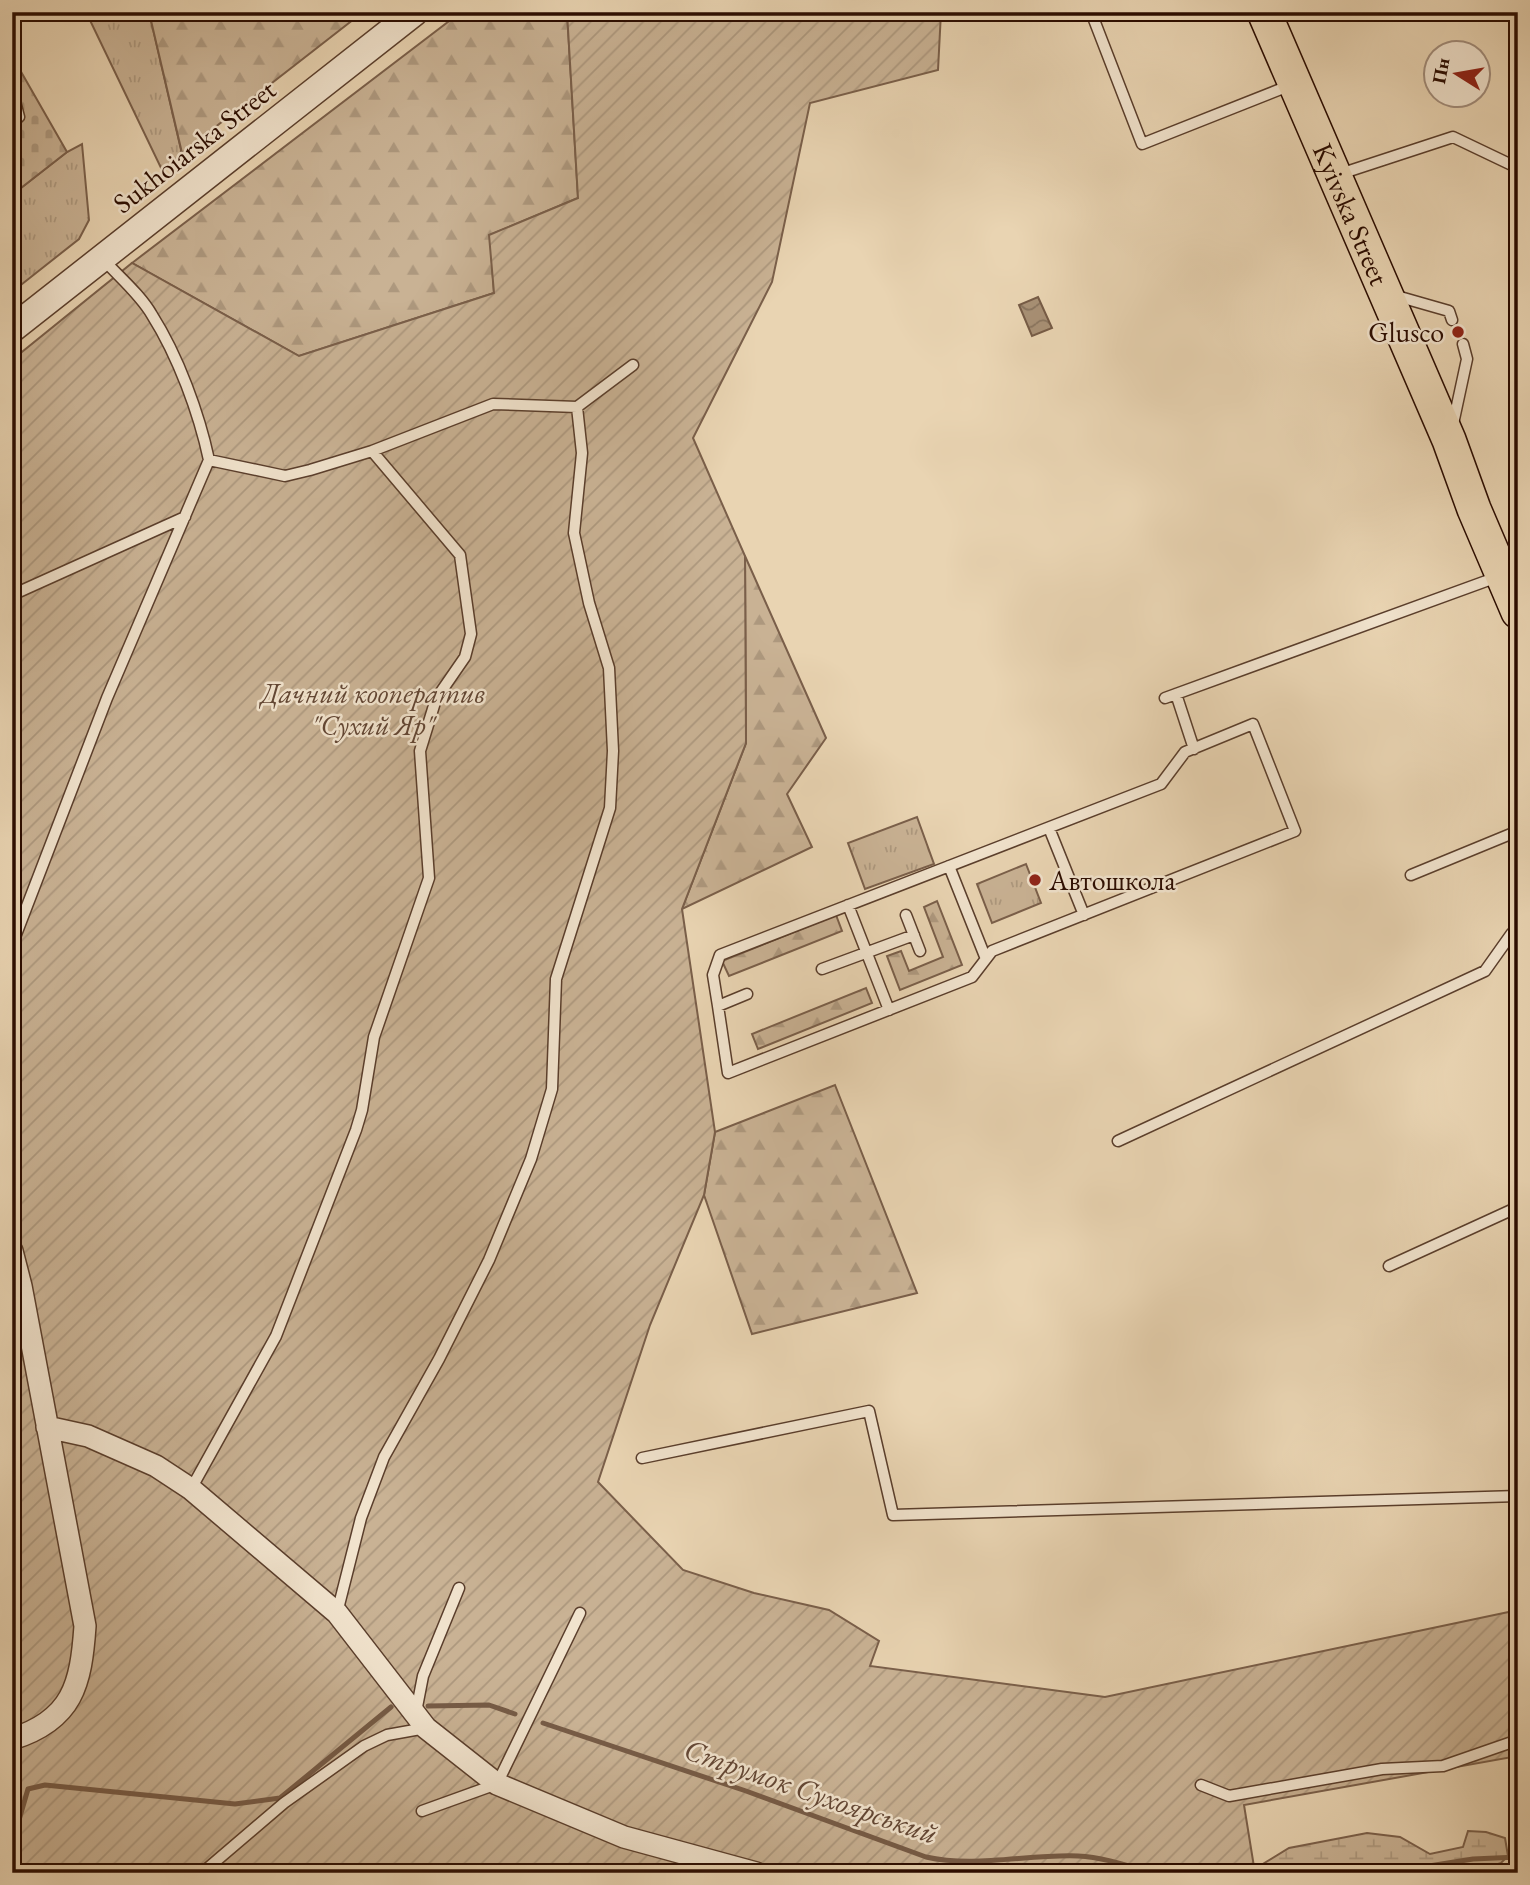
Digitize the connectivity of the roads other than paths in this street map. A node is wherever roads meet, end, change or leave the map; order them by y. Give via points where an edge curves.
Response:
1 (415, 12) edge
2 (1091, 12) edge
3 (1264, 12) edge
4 (1294, 84) junction
5 (12, 90) edge
6 (12, 122) edge
7 (1518, 168) edge
8 (1335, 175) junction
9 (102, 258) junction
10 (1384, 292) junction
11 (1452, 320) dead end
12 (12, 329) edge
13 (1463, 344) dead end
14 (633, 365) dead end
15 (577, 407) junction
16 (1449, 440) junction
17 (372, 451) junction
18 (209, 460) junction
19 (185, 517) junction
20 (1503, 562) junction
21 (12, 595) edge
22 (1518, 612) edge
23 (1194, 749) junction
24 (1049, 828) junction
25 (1518, 831) edge
26 (949, 866) junction
27 (1411, 875) dead end
28 (848, 905) junction
29 (906, 915) dead end
30 (1084, 915) junction
31 (1518, 930) edge
32 (914, 934) junction
33 (12, 945) edge
34 (920, 951) dead end
35 (866, 952) junction
36 (986, 959) junction
37 (822, 969) dead end
38 (747, 995) dead end
39 (718, 1006) junction
40 (888, 1010) junction
41 (1118, 1141) dead end
42 (1518, 1207) edge
43 (12, 1251) edge
44 (1389, 1266) dead end
45 (47, 1427) junction
46 (642, 1458) dead end
47 (191, 1489) junction
48 (1518, 1496) edge
49 (459, 1588) dead end
50 (337, 1613) junction
51 (580, 1613) dead end
52 (421, 1722) junction
53 (12, 1738) edge
54 (1518, 1740) edge
55 (497, 1784) junction
56 (1201, 1785) dead end
57 (422, 1811) dead end
58 (202, 1873) edge
59 (755, 1873) edge

1 - 9 street, Sukhoiarska Street
2 - 4 lane via 1142,144
3 - 4 main road, Kyivska Street
4 - 8 main road, Kyivska Street
5 - 6 lane via 19,117
7 - 8 lane via 1452,137
8 - 10 main road, Kyivska Street
9 - 12 street, Sukhoiarska Street
9 - 18 lane via 152,313 203,432
10 - 11 lane via 1448,311
10 - 16 main road, Kyivska Street
13 - 16 lane via 1467,359
14 - 15 lane
15 - 17 lane via 493,404
15 - 50 lane via 582,453 574,533 609,668 610,808 556,979 552,1089 531,1159 489,1260 384,1457 361,1518
16 - 20 main road, Kyivska Street via 1474,509
17 - 18 lane via 285,476
17 - 47 lane via 460,555 471,634 465,657 436,699 420,751 429,878 374,1037 356,1130 276,1336
18 - 19 lane
19 - 21 lane
19 - 33 lane via 107,698
20 - 22 main road, Kyivska Street
20 - 23 lane via 1171,696
23 - 24 lane via 1185,752 1161,785
23 - 30 lane via 1253,724 1295,831
24 - 26 lane
24 - 30 lane
25 - 27 lane
26 - 28 lane
26 - 36 lane
28 - 35 lane
28 - 39 lane via 720,955 713,975
29 - 32 lane
30 - 36 lane via 992,951
31 - 41 lane via 1485,971
32 - 34 lane
32 - 35 lane
35 - 37 lane
35 - 40 lane
36 - 40 lane via 972,977
38 - 39 lane
39 - 40 lane via 727,1073
42 - 44 lane
43 - 45 street
45 - 47 street via 88,1436 156,1466
45 - 53 street via 85,1626 82,1663 62,1710 36,1731
46 - 48 lane via 869,1411 893,1515
47 - 50 street
49 - 52 lane via 423,1676
50 - 52 street
51 - 55 lane
52 - 55 street
52 - 58 lane via 364,1746 284,1803
54 - 56 lane via 1443,1766 1382,1769 1230,1796
55 - 57 lane
55 - 59 street via 624,1837

